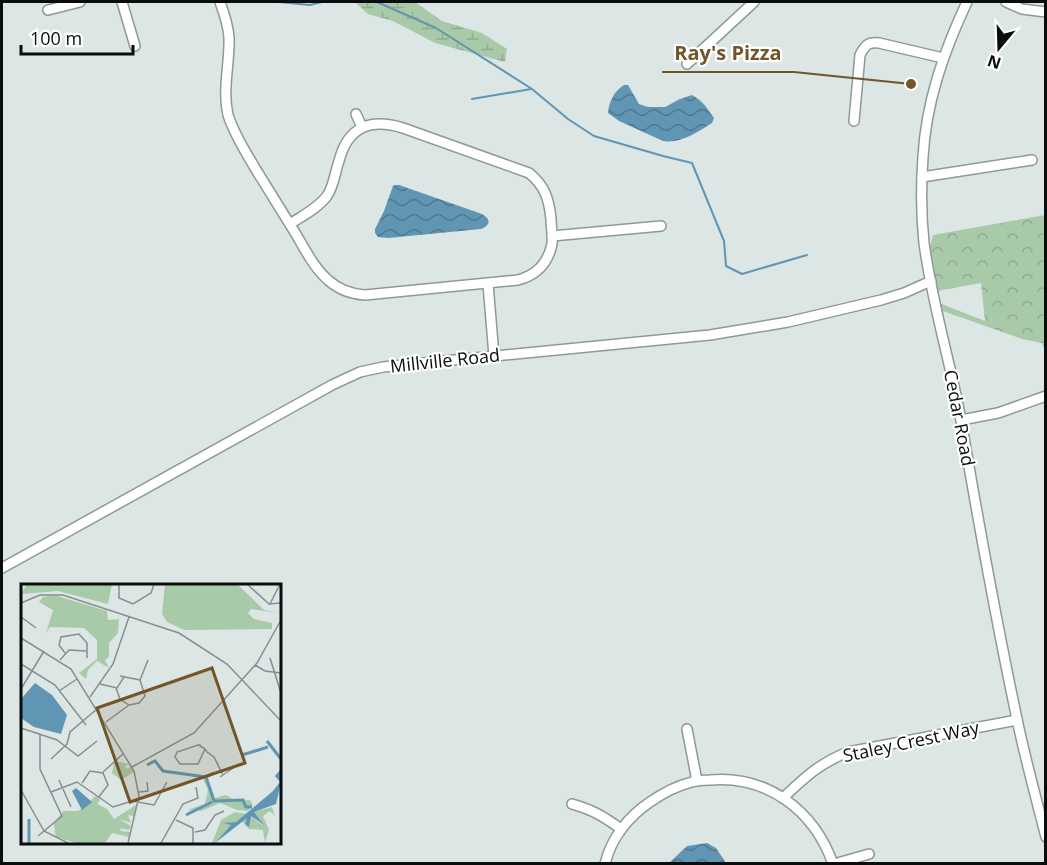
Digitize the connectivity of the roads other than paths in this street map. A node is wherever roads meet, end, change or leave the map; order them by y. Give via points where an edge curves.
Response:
1 (80, 2) edge
2 (122, 2) edge
3 (220, 2) edge
4 (754, 2) edge
5 (968, 2) edge
6 (1006, 2) edge
7 (48, 10) dead end
8 (1046, 12) edge
9 (135, 46) dead end
10 (943, 58) junction
11 (687, 64) dead end
12 (356, 114) dead end
13 (854, 121) dead end
14 (363, 127) junction
15 (1032, 160) dead end
16 (922, 177) junction
17 (290, 224) junction
18 (661, 226) dead end
19 (552, 236) junction
20 (931, 281) junction
21 (488, 284) junction
22 (494, 356) junction
23 (1046, 396) edge
24 (961, 420) junction
25 (2, 568) edge
26 (1017, 720) junction
27 (687, 729) dead end
28 (697, 781) junction
29 (783, 798) junction
30 (572, 804) dead end
31 (621, 829) junction
32 (1046, 837) edge
33 (868, 854) dead end
34 (605, 864) edge
35 (834, 864) edge

1 - 7 street
2 - 9 street
3 - 17 street via 228,30 225,88 234,132
4 - 11 street
5 - 10 street, Cedar Road
6 - 8 street
10 - 13 street via 879,43 865,46 860,55
10 - 16 street, Cedar Road via 928,114
12 - 14 street
14 - 17 street via 346,143 325,198
14 - 19 street via 377,123 394,125 529,173 547,197
15 - 16 street
16 - 20 street, Cedar Road via 924,241
17 - 21 street via 318,270 346,291 378,295
18 - 19 street
19 - 21 street via 547,258 535,273 527,278
20 - 22 street, Millville Road via 881,300 753,328
20 - 24 street, Cedar Road
21 - 22 street
22 - 25 street, Millville Road via 383,367 352,375
23 - 24 street via 998,413
24 - 26 street, Cedar Road
26 - 29 street, Staley Crest Way via 848,752 826,762
26 - 32 street, Cedar Road
27 - 28 street
28 - 29 street via 734,780 757,785
28 - 31 street via 665,792 642,807
29 - 35 street via 814,825
30 - 31 street via 601,814
31 - 34 street
33 - 35 street

